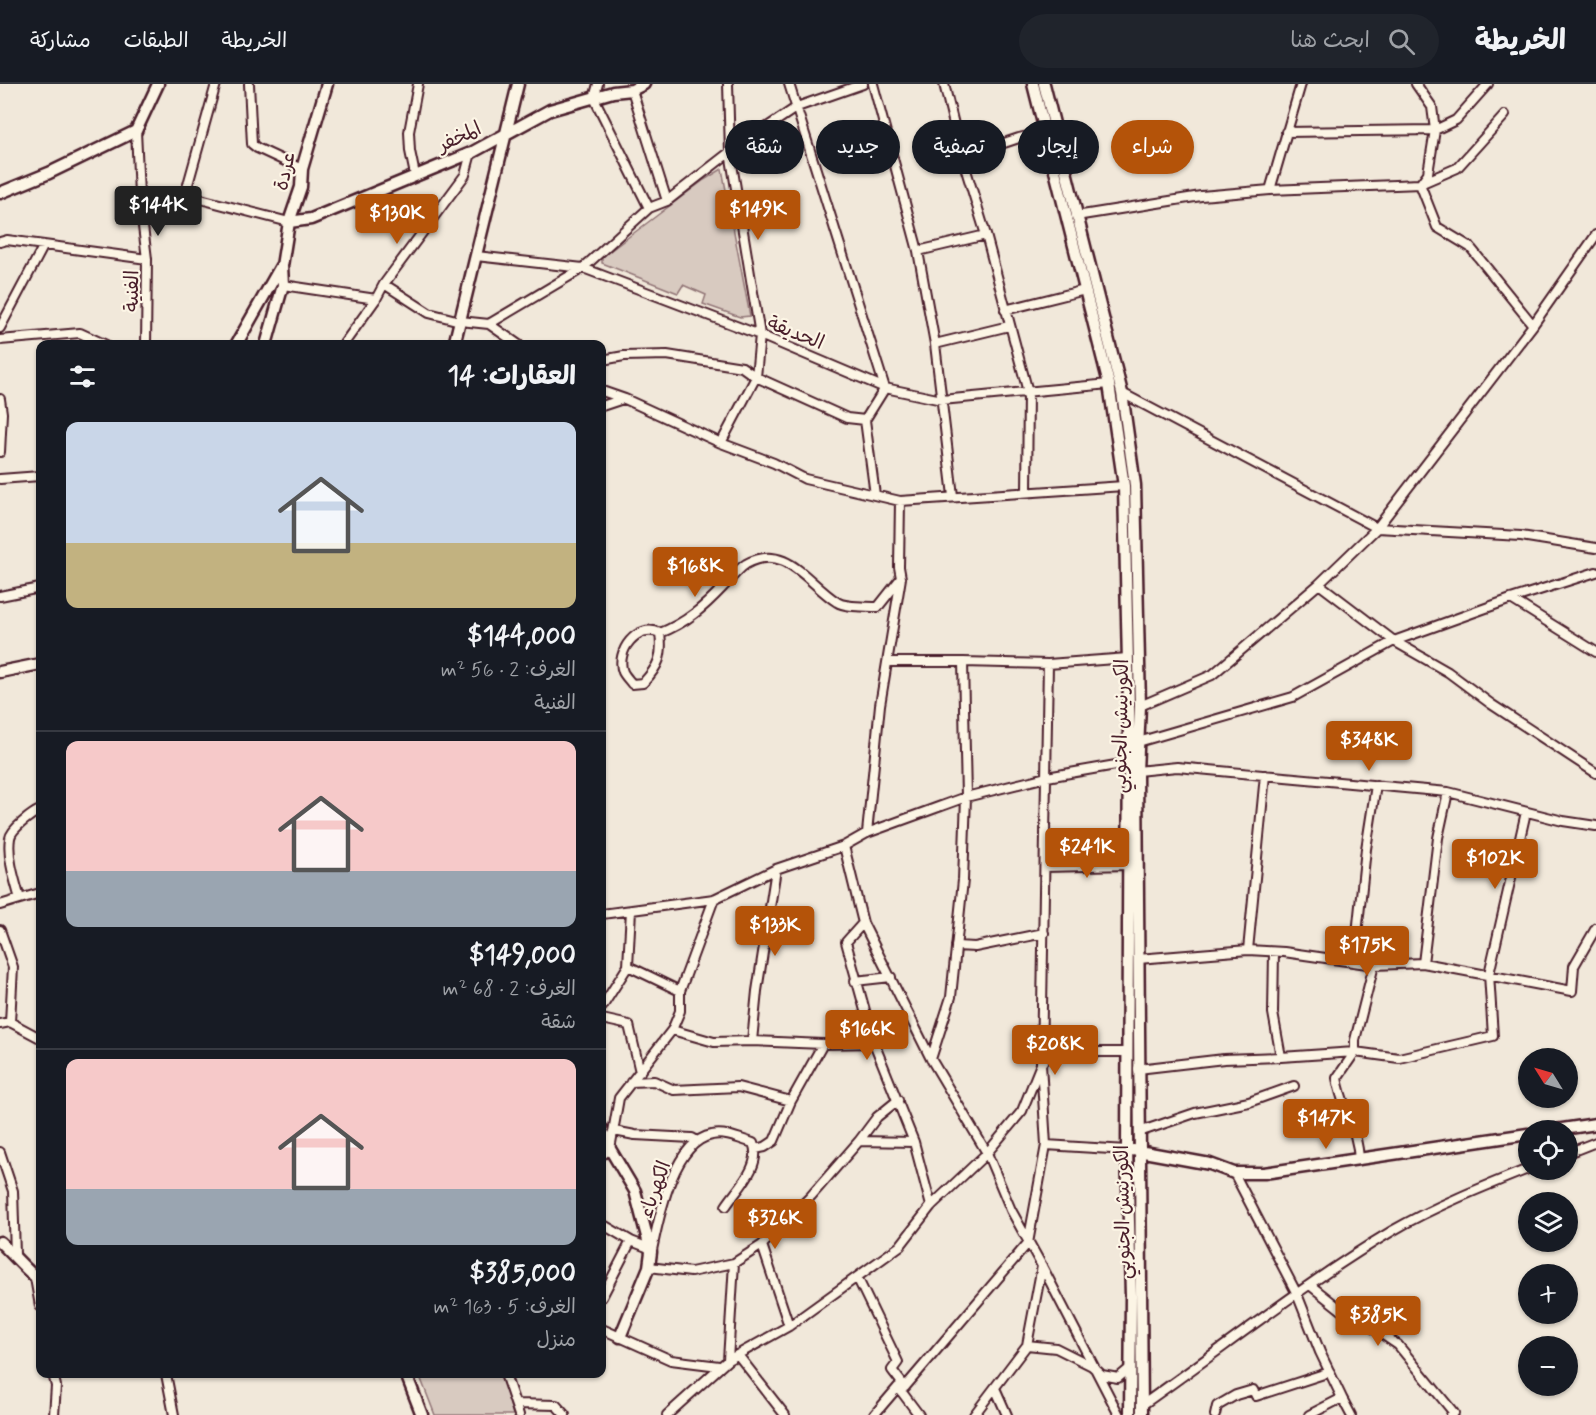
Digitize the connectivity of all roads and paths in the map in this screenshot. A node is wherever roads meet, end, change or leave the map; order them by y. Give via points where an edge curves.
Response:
1 (158, 84) edge
2 (216, 84) edge
3 (249, 84) edge
4 (327, 84) edge
5 (418, 84) edge
6 (518, 84) edge
7 (598, 84) edge
8 (644, 84) edge
9 (728, 84) edge
10 (789, 84) edge
11 (863, 84) edge
12 (873, 84) edge
13 (944, 84) edge
14 (1033, 84) edge
15 (1044, 84) edge
16 (1301, 84) edge
17 (1416, 84) edge
18 (1488, 84) edge
19 (632, 90) junction
20 (594, 98) junction
21 (797, 107) junction
22 (1505, 115) dead end
23 (729, 120) edge
24 (778, 120) edge
25 (953, 120) edge
26 (1042, 120) edge
27 (136, 130) junction
28 (1435, 130) junction
29 (1286, 132) junction
30 (506, 133) junction
31 (471, 153) junction
32 (725, 156) edge
33 (302, 169) junction
34 (734, 174) edge
35 (967, 174) edge
36 (1056, 174) edge
37 (415, 175) junction
38 (1420, 184) junction
39 (1270, 190) junction
40 (0, 193) edge
41 (140, 194) junction
42 (185, 195) junction
43 (667, 201) junction
44 (649, 208) junction
45 (1076, 216) junction
46 (289, 222) junction
47 (986, 235) junction
48 (1596, 235) edge
49 (0, 242) edge
50 (44, 245) junction
51 (918, 251) junction
52 (476, 256) junction
53 (147, 259) junction
54 (282, 266) junction
55 (583, 268) junction
56 (384, 284) junction
57 (283, 285) junction
58 (1085, 290) junction
59 (376, 300) junction
60 (1005, 310) junction
61 (460, 321) junction
62 (489, 324) junction
63 (1533, 325) junction
64 (1009, 326) junction
65 (0, 328) edge
66 (760, 335) junction
67 (0, 340) edge
68 (95, 340) edge
69 (147, 340) edge
70 (240, 340) edge
71 (267, 340) edge
72 (347, 340) edge
73 (455, 340) edge
74 (512, 340) edge
75 (935, 344) junction
76 (606, 359) edge
77 (756, 377) junction
78 (1109, 384) junction
79 (885, 388) junction
80 (606, 392) edge
81 (1028, 392) junction
82 (1122, 393) junction
83 (0, 399) edge
84 (625, 399) junction
85 (942, 399) junction
86 (606, 405) edge
87 (866, 420) junction
88 (721, 443) junction
89 (0, 452) edge
90 (36, 476) edge
91 (0, 479) edge
92 (1124, 486) junction
93 (1027, 492) junction
94 (875, 495) junction
95 (953, 496) junction
96 (900, 501) junction
97 (1377, 528) junction
98 (1596, 548) edge
99 (1596, 572) edge
100 (901, 578) junction
101 (1319, 584) junction
102 (36, 589) edge
103 (0, 596) edge
104 (1511, 599) junction
105 (660, 633) junction
106 (1394, 641) junction
107 (1596, 652) edge
108 (1128, 658) junction
109 (888, 662) junction
110 (963, 662) junction
111 (1048, 664) junction
112 (36, 665) edge
113 (0, 672) edge
114 (1140, 706) junction
115 (1138, 742) junction
116 (1134, 765) junction
117 (1596, 773) edge
118 (1265, 774) junction
119 (1047, 777) junction
120 (1376, 785) junction
121 (1448, 792) junction
122 (966, 797) junction
123 (36, 812) edge
124 (1526, 812) junction
125 (1596, 826) edge
126 (867, 833) junction
127 (844, 846) junction
128 (1128, 865) junction
129 (1045, 867) junction
130 (776, 870) junction
131 (36, 894) edge
132 (20, 899) junction
133 (714, 899) junction
134 (0, 905) edge
135 (631, 910) junction
136 (606, 913) edge
137 (863, 923) junction
138 (1596, 928) edge
139 (0, 930) edge
140 (1044, 933) junction
141 (956, 946) junction
142 (1248, 951) junction
143 (1274, 952) junction
144 (1138, 959) junction
145 (1354, 962) junction
146 (1423, 963) junction
147 (1374, 965) junction
148 (628, 966) junction
149 (1489, 974) junction
150 (891, 977) junction
151 (855, 981) junction
152 (680, 991) junction
153 (606, 1001) edge
154 (606, 1020) edge
155 (10, 1022) junction
156 (0, 1024) edge
157 (672, 1030) junction
158 (36, 1036) edge
159 (752, 1041) junction
160 (874, 1043) junction
161 (823, 1044) junction
162 (1128, 1052) junction
163 (1355, 1052) junction
164 (1281, 1057) junction
165 (931, 1059) junction
166 (1041, 1064) junction
167 (1138, 1069) junction
168 (640, 1072) junction
169 (631, 1082) junction
170 (1294, 1086) dead end
171 (898, 1100) junction
172 (790, 1101) junction
173 (1596, 1124) edge
174 (1578, 1127) edge
175 (614, 1131) junction
176 (1138, 1132) junction
177 (1518, 1136) edge
178 (697, 1141) junction
179 (859, 1141) junction
180 (914, 1142) junction
181 (1596, 1142) edge
182 (1046, 1145) junction
183 (755, 1149) junction
184 (1133, 1150) junction
185 (1578, 1150) edge
186 (0, 1152) edge
187 (606, 1152) edge
188 (987, 1153) junction
189 (1359, 1160) junction
190 (1234, 1173) junction
191 (1518, 1173) edge
192 (726, 1206) dead end
193 (931, 1206) junction
194 (606, 1226) edge
195 (631, 1241) junction
196 (0, 1242) edge
197 (1028, 1243) junction
198 (762, 1245) junction
199 (650, 1250) junction
200 (15, 1255) junction
201 (734, 1263) junction
202 (1042, 1266) junction
203 (649, 1267) junction
204 (36, 1277) edge
205 (857, 1277) junction
206 (1310, 1286) junction
207 (606, 1290) edge
208 (1297, 1294) junction
209 (789, 1326) junction
210 (606, 1331) edge
211 (620, 1337) junction
212 (1027, 1345) junction
213 (738, 1354) junction
214 (728, 1360) junction
215 (719, 1366) junction
216 (1092, 1366) junction
217 (1130, 1368) junction
218 (1329, 1372) junction
219 (54, 1378) edge
220 (167, 1378) edge
221 (408, 1378) edge
222 (506, 1378) edge
223 (901, 1387) junction
224 (995, 1388) junction
225 (1342, 1398) junction
226 (516, 1404) junction
227 (1142, 1410) edge
228 (672, 1413) edge
229 (54, 1415) edge
230 (174, 1415) edge
231 (422, 1415) edge
232 (519, 1415) edge
233 (565, 1415) edge
234 (785, 1415) edge
235 (874, 1415) edge
236 (919, 1415) edge
237 (974, 1415) edge
238 (1007, 1415) edge
239 (1119, 1415) edge
240 (1130, 1415) edge
241 (1215, 1415) edge
242 (1309, 1415) edge
243 (1351, 1415) edge
244 (1450, 1415) edge

1 - 27 main road
2 - 42 street
3 - 33 street via 252,144
4 - 33 main road, عردة
5 - 37 street via 409,132
6 - 30 main road
7 - 20 street
8 - 19 main road, المخفر
9 - 23 street
10 - 21 street
11 - 21 street
12 - 51 street
13 - 25 street
14 - 26 main road, الكورنيش الجنوبي
15 - 45 main road, الكورنيش الجنوبي
16 - 29 street
17 - 28 street via 1432,107
18 - 28 street via 1456,120
19 - 20 main road, المخفر
19 - 43 street
20 - 30 main road, المخفر via 550,110
20 - 44 street
21 - 24 street
21 - 79 street
22 - 38 street via 1457,168
27 - 40 main road
27 - 41 street, الفنية
28 - 29 street
28 - 38 street via 1428,173
29 - 39 street
30 - 31 main road, المخفر
30 - 52 main road
31 - 37 main road, المخفر
31 - 56 street via 465,175
32 - 43 street
33 - 46 main road, عردة via 301,187
34 - 66 street
35 - 47 street
36 - 58 main road, الكورنيش الجنوبي
37 - 46 main road, المخفر via 311,219
38 - 39 street
38 - 63 street via 1437,227 1470,248
39 - 45 street via 1201,195
41 - 42 street
41 - 53 street, الفنية
42 - 46 street
43 - 44 street
44 - 55 street
45 - 82 main road, الكورنيش الجنوبي
46 - 54 main road, عردة
47 - 51 street
47 - 60 street
48 - 63 street
49 - 50 street
50 - 53 street
50 - 65 street
51 - 75 street
52 - 55 street, الحديقة
52 - 61 main road
53 - 69 street, الفنية
54 - 57 main road
54 - 70 main road
55 - 62 street
55 - 66 street, الحديقة
56 - 59 street
56 - 61 street via 429,313
57 - 59 street
57 - 71 main road
58 - 60 street
58 - 78 main road, الكورنيش الجنوبي
59 - 72 street
60 - 64 street
61 - 62 street
61 - 73 main road
62 - 74 street
63 - 97 street
64 - 75 street
64 - 81 street
66 - 77 street
66 - 79 street, الحديقة
67 - 68 street via 80,333
75 - 85 street
76 - 77 street via 667,355 742,367
77 - 87 street via 847,418
77 - 88 street
78 - 81 street, الحديقة
78 - 92 main road, الكورنيش الجنوبي
79 - 85 street, الحديقة
79 - 87 street
80 - 84 street
81 - 85 street, الحديقة
81 - 93 street
82 - 97 street
82 - 114 main road, الكورنيش الجنوبي via 1135,485
83 - 89 street
84 - 86 street
84 - 88 street
85 - 95 street
87 - 94 street
88 - 94 street via 805,479
90 - 91 street
92 - 93 street
92 - 108 main road, الكورنيش الجنوبي
93 - 95 street
94 - 96 street
95 - 96 street
96 - 100 street
97 - 98 street via 1521,536
97 - 101 street
99 - 104 street
100 - 105 street via 878,607 838,603 778,557 763,557 744,565 689,620
100 - 109 street
101 - 106 street
101 - 114 street via 1212,675
102 - 103 street
104 - 106 street
104 - 107 street
105 - 105 street via 643,631 629,640 622,671 632,684 643,683 659,663
106 - 115 street via 1293,697
106 - 117 street via 1448,672
108 - 111 street
108 - 116 main road, الكورنيش الجنوبي
109 - 110 street
109 - 126 street
110 - 111 street
110 - 122 street
111 - 119 street
112 - 113 main road
114 - 115 main road, الكورنيش الجنوبي
115 - 116 main road, الكورنيش الجنوبي
116 - 118 street
116 - 119 street
116 - 128 main road, الكورنيش الجنوبي
116 - 144 main road, الكورنيش الجنوبي
118 - 120 street
118 - 142 street
119 - 122 street
119 - 129 street
120 - 121 street
120 - 145 street
121 - 124 street
121 - 146 street via 1438,838
122 - 126 street
122 - 141 street
123 - 132 street via 9,838
124 - 125 street
124 - 149 street
126 - 127 street
127 - 130 street
127 - 137 street
128 - 129 street
128 - 162 main road, الكورنيش الجنوبي
129 - 140 street
130 - 133 street
130 - 159 street
131 - 132 street
132 - 134 street
133 - 135 street
133 - 152 street
135 - 136 street
135 - 148 street
137 - 150 street
137 - 151 street via 846,942
138 - 149 street via 1574,966 1572,991
139 - 155 street via 13,967
140 - 141 street via 975,947
140 - 166 street
141 - 165 street via 951,997
142 - 143 street
142 - 144 street
143 - 145 street
143 - 164 street via 1274,1013
144 - 167 main road, الكورنيش الجنوبي
145 - 147 street
146 - 147 street
146 - 149 street
147 - 163 street
148 - 152 street
148 - 153 street
149 - 163 street via 1493,1036 1399,1058
150 - 151 street
150 - 165 street
151 - 160 street
152 - 157 street via 680,1011
154 - 168 street via 628,1026
155 - 156 street
155 - 158 street
157 - 159 street via 714,1042
157 - 168 street
159 - 161 street
160 - 161 street
160 - 171 street
161 - 172 street
162 - 166 street via 1050,1052
162 - 184 main road, الكورنيش الجنوبي
163 - 164 street
163 - 189 street via 1337,1078 1358,1142
164 - 167 street
165 - 188 street
166 - 182 street
166 - 188 street via 1022,1111
167 - 176 main road, الكورنيش الجنوبي
168 - 169 street
169 - 172 street via 654,1081 674,1090 738,1087
169 - 175 street via 619,1098
170 - 176 street
171 - 179 street via 877,1117
171 - 180 street
172 - 183 street via 774,1141
173 - 174 main road
175 - 178 street
175 - 187 street
176 - 184 main road, الكورنيش الجنوبي
177 - 189 main road
178 - 183 street via 713,1134 725,1135 753,1143
178 - 199 street, الكهرباء via 686,1152 674,1176
179 - 180 street
179 - 198 street
180 - 193 street
181 - 185 street
182 - 184 street
182 - 197 street
183 - 192 street via 753,1167
184 - 190 main road via 1210,1164
184 - 217 main road, الكورنيش الجنوبي
184 - 227 main road, الكورنيش الجنوبي
186 - 200 street via 12,1191
187 - 199 main road via 635,1191
188 - 193 street
188 - 197 street
189 - 190 main road via 1264,1173
190 - 208 street
191 - 206 street via 1393,1231
193 - 205 street via 900,1246
194 - 195 street
195 - 199 street
195 - 207 street
196 - 200 main road
197 - 202 street
197 - 223 street
198 - 201 street
198 - 209 street
199 - 203 main road
200 - 204 main road
201 - 203 street via 691,1272
201 - 214 street
202 - 212 street
202 - 216 street
203 - 211 main road
205 - 209 street
205 - 223 street via 898,1362 892,1370
206 - 208 street
206 - 244 street via 1398,1345 1454,1413
208 - 218 street
208 - 227 street
209 - 213 street
210 - 211 street
211 - 215 street via 671,1360
212 - 216 street via 1056,1348
212 - 224 street
213 - 214 street
213 - 234 street
214 - 215 street
215 - 228 street
216 - 217 street via 1102,1375 1118,1377
216 - 239 street
217 - 240 main road, الكورنيش الجنوبي
218 - 225 street
218 - 241 street via 1256,1396 1253,1390 1236,1395 1217,1406
219 - 229 street
220 - 230 street
221 - 231 main road
222 - 226 street
223 - 235 street
223 - 236 street
224 - 237 street
224 - 238 street
225 - 242 street
225 - 243 street
226 - 232 street
226 - 233 street via 556,1405

